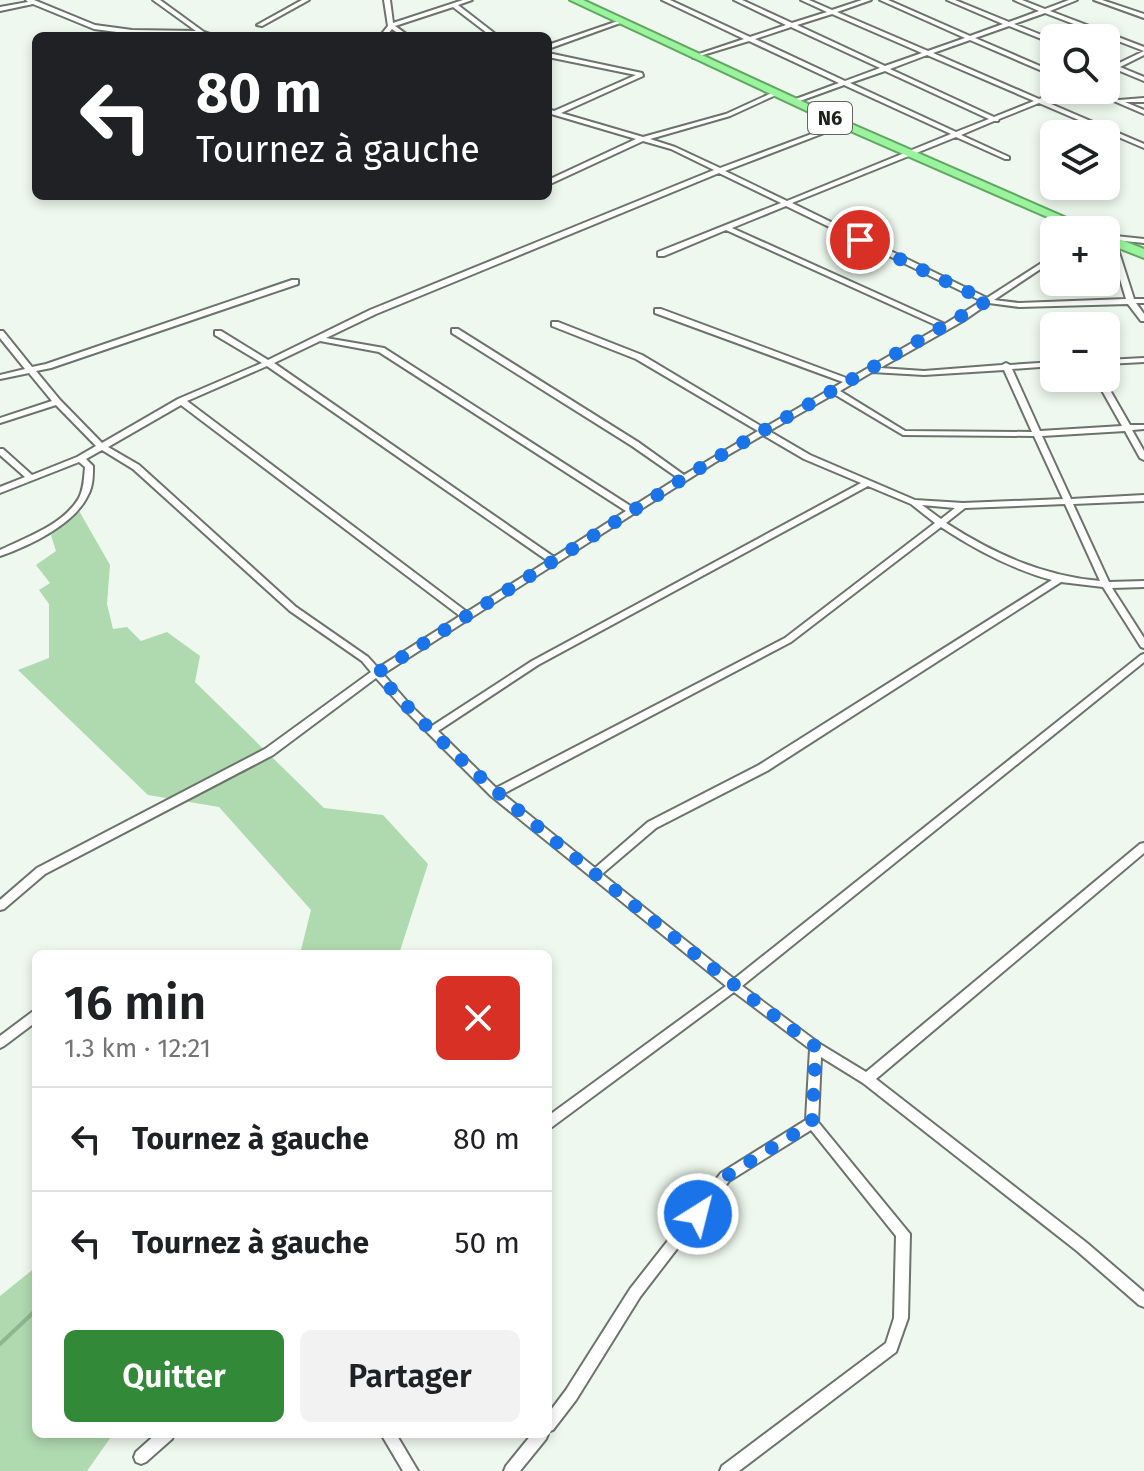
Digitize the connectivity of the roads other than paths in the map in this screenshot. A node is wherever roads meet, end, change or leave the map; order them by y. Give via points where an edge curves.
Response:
1 (156, 0) edge
2 (306, 0) edge
3 (387, 0) edge
4 (469, 0) edge
5 (575, 0) edge
6 (665, 0) edge
7 (737, 0) edge
8 (804, 0) edge
9 (868, 0) edge
10 (883, 0) edge
11 (950, 0) edge
12 (1017, 0) edge
13 (1074, 0) edge
14 (1097, 0) edge
15 (32, 1) edge
16 (454, 5) junction
17 (0, 9) edge
18 (1044, 11) junction
19 (832, 12) junction
20 (1144, 16) edge
21 (620, 22) junction
22 (1009, 24) junction
23 (260, 25) dead end
24 (795, 25) junction
25 (391, 26) junction
26 (132, 32) edge
27 (201, 32) edge
28 (386, 32) edge
29 (400, 32) edge
30 (490, 32) edge
31 (1040, 36) edge
32 (969, 38) junction
33 (751, 40) junction
34 (552, 46) edge
35 (1144, 51) edge
36 (930, 52) junction
37 (552, 56) edge
38 (695, 57) junction
39 (1120, 64) edge
40 (888, 68) junction
41 (1040, 68) edge
42 (1120, 69) edge
43 (1144, 79) edge
44 (847, 83) junction
45 (776, 93) junction
46 (1120, 100) edge
47 (1144, 100) edge
48 (795, 101) junction
49 (1039, 101) junction
50 (1120, 102) edge
51 (552, 112) edge
52 (1144, 112) edge
53 (552, 114) edge
54 (996, 120) junction
55 (843, 124) junction
56 (955, 134) junction
57 (640, 140) junction
58 (1144, 146) edge
59 (909, 152) junction
60 (1007, 158) dead end
61 (718, 171) junction
62 (552, 181) edge
63 (784, 203) junction
64 (1056, 216) edge
65 (725, 227) junction
66 (1120, 239) edge
67 (1144, 241) edge
68 (1120, 243) edge
69 (661, 254) dead end
70 (1144, 254) edge
71 (1040, 266) edge
72 (1120, 271) edge
73 (295, 282) dead end
74 (987, 301) junction
75 (1144, 301) edge
76 (1131, 302) junction
77 (658, 311) dead end
78 (1144, 319) edge
79 (555, 324) dead end
80 (945, 327) junction
81 (455, 331) dead end
82 (0, 333) edge
83 (218, 333) dead end
84 (320, 339) junction
85 (1144, 360) edge
86 (1120, 361) edge
87 (268, 363) junction
88 (1040, 364) edge
89 (1006, 365) junction
90 (31, 369) junction
91 (872, 370) junction
92 (0, 377) edge
93 (849, 382) junction
94 (834, 391) junction
95 (1107, 392) edge
96 (181, 401) junction
97 (57, 402) junction
98 (0, 421) edge
99 (1144, 427) edge
100 (1127, 428) junction
101 (766, 430) junction
102 (1037, 434) junction
103 (99, 445) junction
104 (0, 451) edge
105 (1144, 458) edge
106 (80, 459) junction
107 (30, 477) junction
108 (684, 479) junction
109 (867, 483) junction
110 (0, 490) edge
111 (1144, 498) edge
112 (1069, 500) junction
113 (913, 502) junction
114 (963, 506) junction
115 (634, 512) junction
116 (941, 525) junction
117 (0, 553) edge
118 (554, 561) junction
119 (1058, 580) junction
120 (1144, 584) edge
121 (1107, 587) junction
122 (466, 616) junction
123 (1144, 645) edge
124 (1144, 657) edge
125 (377, 673) junction
126 (431, 731) junction
127 (495, 793) junction
128 (1144, 847) edge
129 (595, 874) junction
130 (0, 906) edge
131 (734, 986) junction
132 (32, 1018) edge
133 (0, 1043) edge
134 (816, 1047) junction
135 (867, 1079) junction
136 (552, 1120) edge
137 (812, 1123) junction
138 (1144, 1301) edge
139 (552, 1420) edge
140 (162, 1438) edge
141 (390, 1438) edge
142 (538, 1438) edge
143 (141, 1457) dead end
144 (411, 1471) edge
145 (511, 1471) edge
146 (727, 1471) edge

1 - 27 street
2 - 23 street
3 - 25 street
4 - 16 street
5 - 21 highway, N6
6 - 33 street
7 - 24 street
8 - 19 street
9 - 19 street
10 - 32 street
11 - 22 street
12 - 18 street
13 - 18 street
14 - 20 street
15 - 17 street
15 - 26 street via 94,27
16 - 25 street
16 - 30 street
18 - 22 street
18 - 35 street
19 - 24 street
19 - 36 street
21 - 34 street
21 - 38 highway, N6
22 - 31 street
22 - 32 street
24 - 33 street
24 - 40 street
25 - 28 street
25 - 29 street
32 - 36 street
32 - 41 street
33 - 38 street
33 - 44 street
35 - 39 street
36 - 40 street
36 - 49 street
37 - 51 street via 641,75
38 - 45 highway, N6
40 - 44 street
40 - 54 street
42 - 43 street
44 - 48 street
44 - 56 street
45 - 48 highway, N6
45 - 57 street via 728,115
46 - 47 street
48 - 55 highway, N6
49 - 54 street
49 - 58 street
50 - 52 street
53 - 57 street
54 - 56 street
55 - 59 highway, N6
55 - 61 street
56 - 59 street
56 - 60 street
57 - 61 street via 673,148
57 - 62 street
59 - 63 street
59 - 64 highway, N6
61 - 63 street
61 - 84 street via 373,312
63 - 65 street
63 - 74 street
65 - 69 street
65 - 80 street
66 - 67 street
68 - 70 highway
71 - 74 street
72 - 76 street
73 - 90 street
74 - 76 street
74 - 80 street
75 - 76 street
76 - 78 street
77 - 93 street
79 - 101 street via 639,357
80 - 91 street
81 - 108 street
82 - 90 street
83 - 87 street
84 - 87 street
84 - 115 street via 381,350
85 - 86 street
87 - 96 street
87 - 118 street
88 - 89 street
89 - 91 street via 924,373
89 - 102 street
90 - 92 street
90 - 97 street
91 - 93 street
93 - 94 street
94 - 101 street
94 - 102 street via 903,433
95 - 100 street
96 - 103 street
96 - 122 street
97 - 98 street
97 - 103 street
99 - 100 street
100 - 102 street
100 - 105 street
101 - 108 street
101 - 109 street via 807,457
102 - 112 street
103 - 106 street
103 - 125 street via 136,467 293,609
104 - 107 street
106 - 107 street
106 - 117 street via 89,466 91,480 69,514 56,526
107 - 110 street
108 - 115 street
109 - 113 street
109 - 126 street via 535,663
111 - 112 street
112 - 114 street
112 - 121 street
113 - 114 street
113 - 116 street
114 - 116 street
115 - 118 street
116 - 119 street via 989,555
116 - 127 street via 788,640
118 - 122 street
119 - 121 street
119 - 129 street via 763,768 652,825
120 - 121 street
121 - 123 street
122 - 125 street
124 - 131 street
125 - 126 street
125 - 130 street via 269,752 41,871
126 - 127 street
127 - 129 street
128 - 135 street
129 - 131 street
131 - 134 street
131 - 136 street
132 - 133 street
134 - 135 street
134 - 137 street
135 - 138 street
137 - 139 street via 725,1177 635,1293
137 - 146 street via 903,1234 901,1318 891,1347
140 - 143 street
141 - 144 street
142 - 145 street

